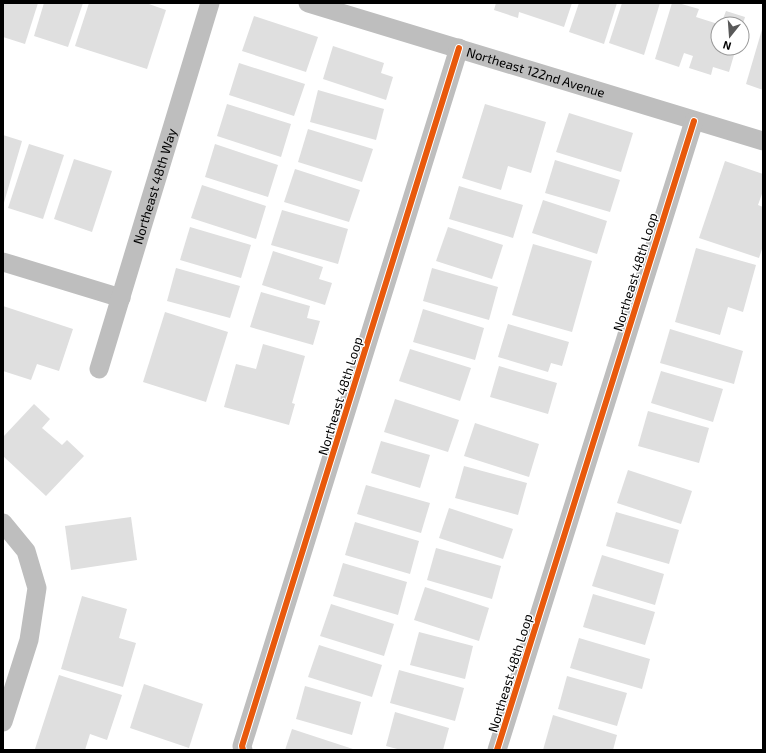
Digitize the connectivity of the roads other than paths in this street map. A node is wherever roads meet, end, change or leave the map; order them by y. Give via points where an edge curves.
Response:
1 (210, 3) edge
2 (308, 3) edge
3 (459, 48) junction
4 (694, 121) junction
5 (763, 141) edge
6 (3, 262) edge
7 (121, 298) junction
8 (99, 369) dead end
9 (3, 523) edge
10 (3, 722) edge
11 (243, 750) edge
12 (497, 750) edge

1 - 7 street, Northeast 48th Way
2 - 3 street, Northeast 122nd Avenue
3 - 4 street, Northeast 122nd Avenue
3 - 11 street, Northeast 48th Loop via 242,746
4 - 5 street, Northeast 122nd Avenue
4 - 12 street, Northeast 48th Loop
6 - 7 street
7 - 8 street, Northeast 48th Way
9 - 10 street via 26,551 37,588 29,640

